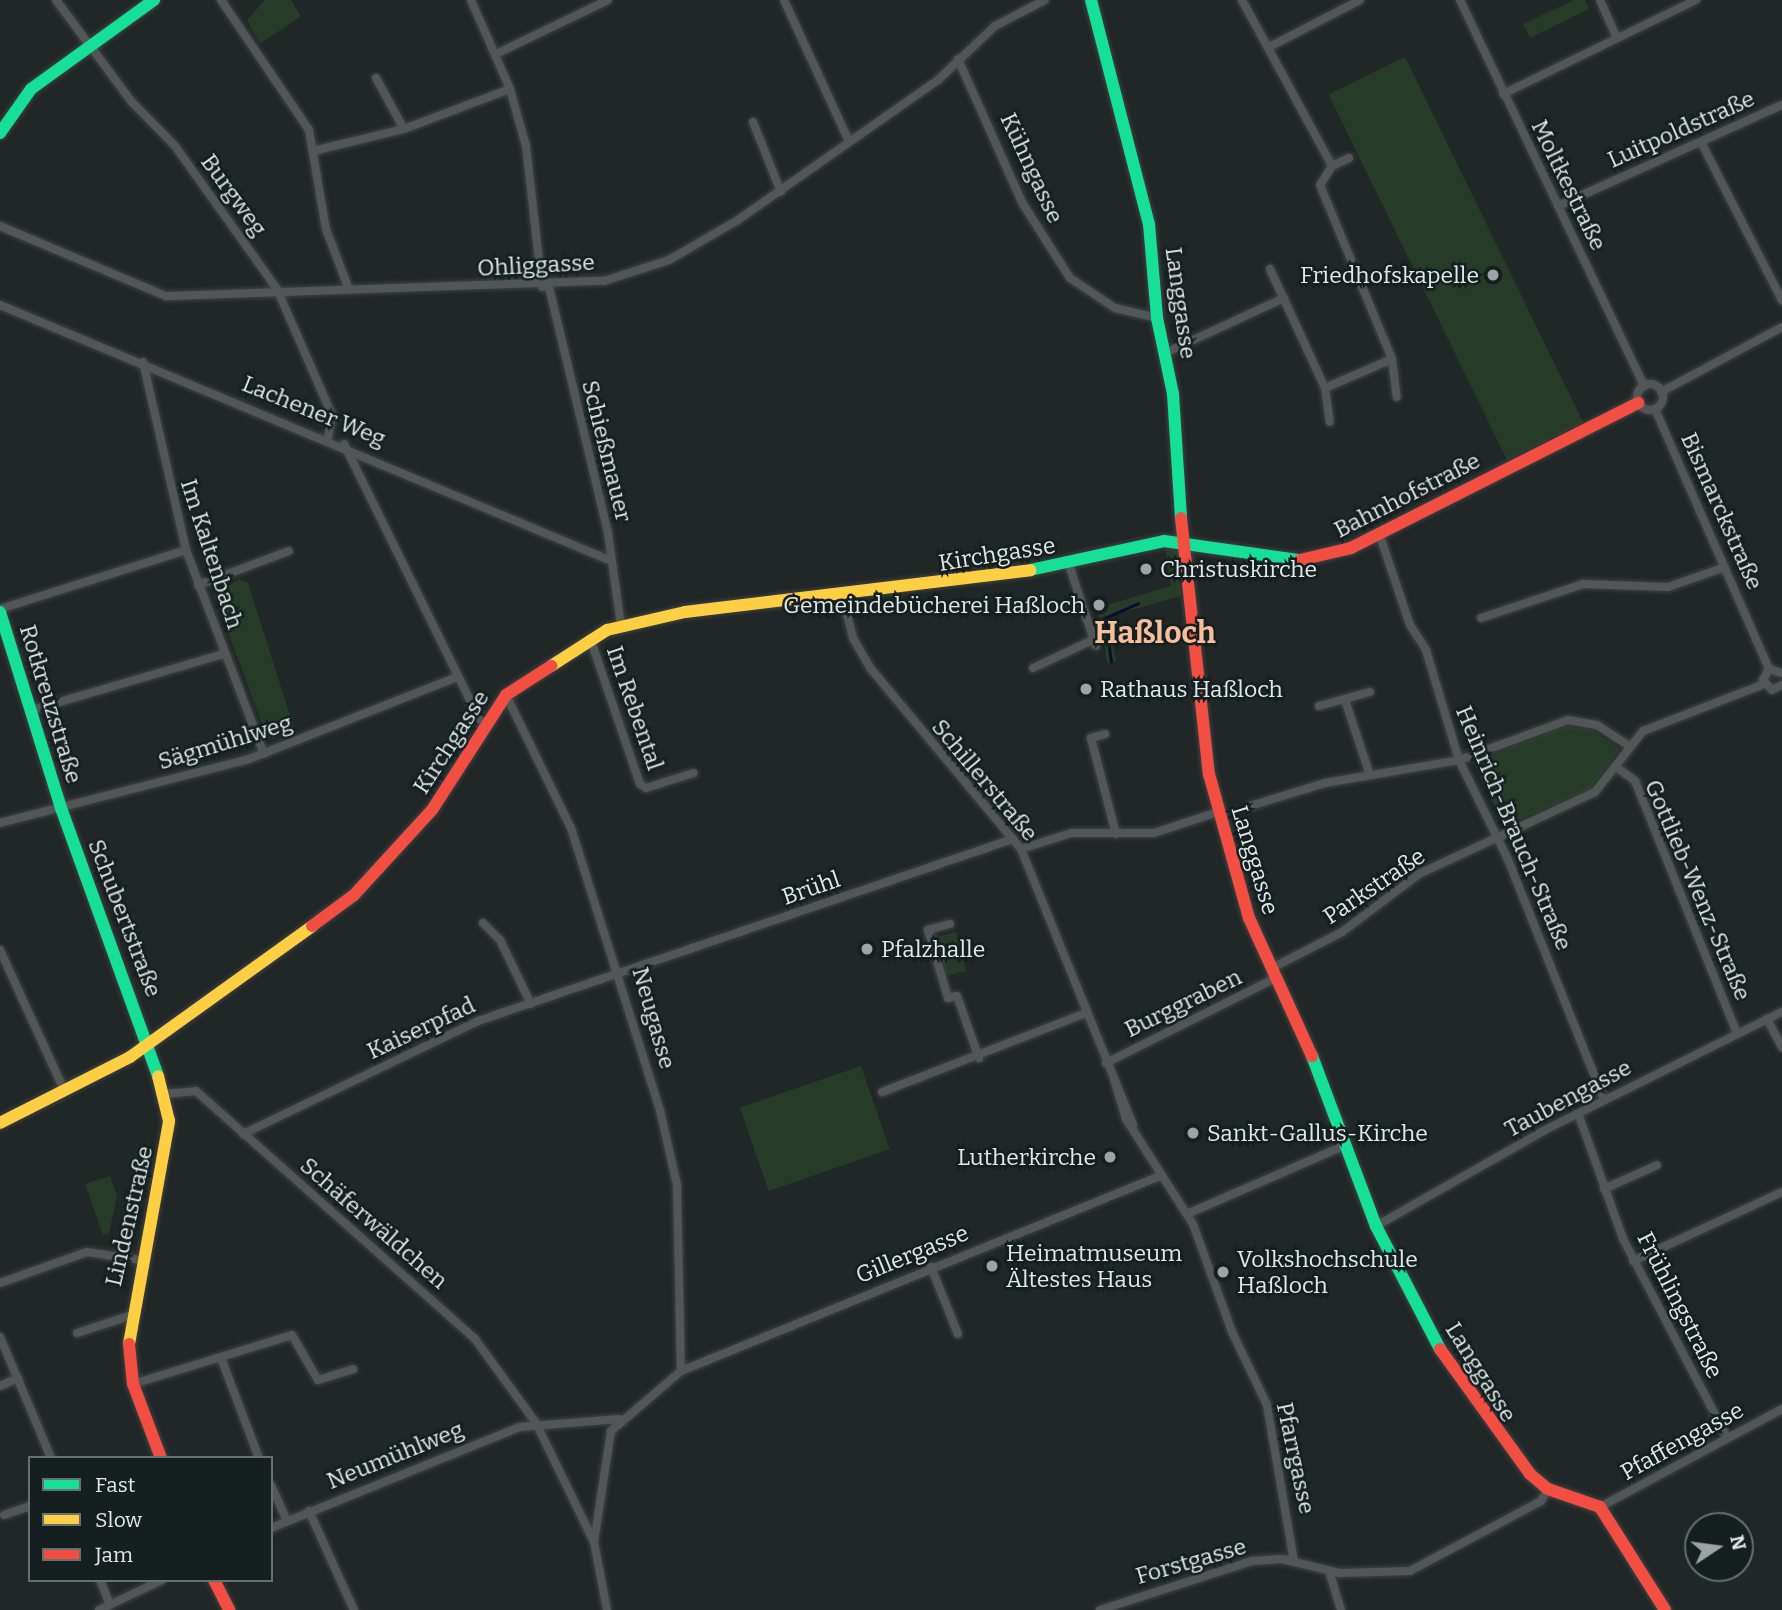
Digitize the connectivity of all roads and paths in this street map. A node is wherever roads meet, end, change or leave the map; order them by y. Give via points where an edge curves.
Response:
1 (56, 0) edge
2 (154, 0) edge
3 (221, 0) edge
4 (471, 0) edge
5 (608, 0) edge
6 (784, 0) edge
7 (1045, 0) edge
8 (1091, 0) edge
9 (1242, 0) edge
10 (1358, 0) edge
11 (1460, 0) edge
12 (1600, 0) edge
13 (1696, 0) edge
14 (1616, 36) junction
15 (89, 46) junction
16 (1269, 47) junction
17 (496, 54) junction
18 (958, 59) junction
19 (376, 78) dead end
20 (510, 89) junction
21 (1503, 94) junction
22 (1782, 105) edge
23 (753, 122) dead end
24 (404, 128) junction
25 (1, 129) edge
26 (848, 139) junction
27 (1701, 142) junction
28 (313, 151) junction
29 (1349, 158) dead end
30 (1332, 166) junction
31 (781, 192) junction
32 (1558, 206) junction
33 (0, 226) edge
34 (1270, 269) dead end
35 (348, 287) junction
36 (545, 287) junction
37 (277, 289) junction
38 (1284, 299) junction
39 (1782, 300) edge
40 (0, 305) edge
41 (1157, 318) junction
42 (1782, 327) edge
43 (1165, 354) junction
44 (1392, 359) junction
45 (143, 362) junction
46 (1644, 386) junction
47 (1325, 388) junction
48 (1661, 391) junction
49 (1397, 397) dead end
50 (1638, 403) junction
51 (1655, 409) junction
52 (1330, 422) dead end
53 (328, 438) junction
54 (344, 444) junction
55 (1379, 533) junction
56 (1182, 542) junction
57 (186, 550) junction
58 (289, 551) dead end
59 (610, 560) junction
60 (1069, 565) junction
61 (1725, 567) junction
62 (198, 584) junction
63 (842, 594) junction
64 (0, 610) edge
65 (1481, 618) dead end
66 (621, 625) junction
67 (590, 638) junction
68 (224, 654) junction
69 (1033, 667) dead end
70 (1769, 669) junction
71 (1782, 673) edge
72 (455, 678) junction
73 (1763, 684) junction
74 (1781, 690) edge
75 (1370, 692) dead end
76 (506, 695) junction
77 (1345, 700) junction
78 (1319, 706) dead end
79 (32, 710) junction
80 (482, 727) junction
81 (1105, 734) dead end
82 (1629, 746) junction
83 (264, 754) junction
84 (1459, 760) junction
85 (1616, 767) junction
86 (694, 773) dead end
87 (1370, 775) junction
88 (1250, 806) dead end
89 (61, 808) junction
90 (1218, 812) junction
91 (0, 822) edge
92 (1116, 834) junction
93 (1498, 837) junction
94 (1013, 839) junction
95 (1021, 849) junction
96 (483, 923) dead end
97 (950, 924) dead end
98 (0, 950) edge
99 (1274, 973) junction
100 (622, 975) junction
101 (531, 1004) junction
102 (1782, 1012) edge
103 (1086, 1013) junction
104 (1767, 1019) junction
105 (1737, 1034) junction
106 (150, 1044) junction
107 (1782, 1047) edge
108 (979, 1058) junction
109 (1106, 1063) junction
110 (65, 1092) junction
111 (882, 1092) dead end
112 (163, 1094) junction
113 (1604, 1099) junction
114 (1578, 1113) junction
115 (0, 1123) edge
116 (243, 1134) junction
117 (1346, 1145) junction
118 (1657, 1165) dead end
119 (1160, 1176) junction
120 (1604, 1189) junction
121 (1782, 1192) edge
122 (1187, 1214) junction
123 (1376, 1227) junction
124 (140, 1259) junction
125 (1633, 1261) junction
126 (931, 1267) junction
127 (0, 1283) edge
128 (129, 1316) junction
129 (77, 1333) dead end
130 (958, 1334) dead end
131 (0, 1337) edge
132 (221, 1358) junction
133 (353, 1369) dead end
134 (681, 1371) junction
135 (18, 1378) junction
136 (133, 1384) junction
137 (0, 1386) edge
138 (1782, 1409) edge
139 (619, 1419) junction
140 (536, 1423) junction
141 (1727, 1437) junction
142 (50, 1456) edge
143 (160, 1456) edge
144 (259, 1456) edge
145 (1548, 1489) junction
146 (273, 1490) edge
147 (28, 1507) edge
148 (1600, 1507) junction
149 (309, 1511) junction
150 (4, 1515) dead end
151 (287, 1521) junction
152 (273, 1527) edge
153 (594, 1542) junction
154 (1294, 1561) junction
155 (1329, 1571) junction
156 (101, 1582) edge
157 (158, 1582) edge
158 (215, 1582) edge
159 (110, 1605) junction
160 (99, 1610) edge
161 (229, 1610) edge
162 (354, 1610) edge
163 (607, 1610) edge
164 (1100, 1610) edge
165 (1341, 1610) edge
166 (1665, 1610) edge

1 - 15 street, Burgweg
2 - 15 street
3 - 28 street via 306,124
4 - 17 street, Schießmauer
5 - 17 street
6 - 26 street
7 - 18 street, Ohliggasse via 995,26
8 - 41 street, Langgasse via 1149,224
9 - 16 street
10 - 16 street
11 - 21 street, Moltkestraße
12 - 14 street
13 - 14 street
14 - 21 street
15 - 25 street via 32,89
15 - 37 street, Burgweg via 175,146
16 - 30 street
17 - 20 street, Schießmauer
18 - 26 street, Ohliggasse via 938,80
18 - 41 street, Kühngasse via 1023,204 1070,278 1115,308
19 - 24 street
20 - 24 street
20 - 36 street, Schießmauer via 534,195
21 - 32 street, Moltkestraße
22 - 27 street, Luitpoldstraße
23 - 31 street
24 - 28 street
26 - 31 street, Ohliggasse
27 - 32 street, Luitpoldstraße
27 - 39 street
28 - 35 street via 326,229
29 - 30 street
30 - 44 street via 1320,185
31 - 36 street, Ohliggasse via 669,260 604,281
32 - 46 street, Moltkestraße
33 - 37 street, Ohliggasse via 166,296
34 - 38 street
35 - 36 street, Ohliggasse
35 - 37 street, Ohliggasse
36 - 59 street, Schießmauer
37 - 53 street, Burgweg via 332,415
38 - 43 street
38 - 47 street
40 - 45 street, Lachener Weg
41 - 43 street, Langgasse
42 - 48 street
43 - 56 street, Langgasse
44 - 47 street
44 - 49 street
45 - 53 street, Lachener Weg
45 - 57 street, Im Kaltenbach
46 - 48 street
46 - 50 street
47 - 52 street
48 - 51 street
50 - 51 street
50 - 55 street, Bahnhofstraße
51 - 61 street, Bismarckstraße
53 - 54 street, Lachener Weg
54 - 59 street, Lachener Weg
54 - 72 street
55 - 56 street, Bahnhofstraße via 1329,556 1299,562
55 - 84 street, Heinrich-Brauch-Straße via 1410,625 1426,650
56 - 60 street, Kirchgasse
56 - 90 street, Langgasse
57 - 62 street, Im Kaltenbach
57 - 64 street
58 - 62 street
59 - 66 street, Schießmauer
60 - 63 street, Kirchgasse
60 - 69 street via 1095,642
61 - 65 street via 1668,587 1583,584
61 - 70 street, Bismarckstraße
62 - 68 street, Im Kaltenbach
63 - 66 street, Kirchgasse
63 - 94 street, Schillerstraße via 853,638 870,669
64 - 79 street, Rotkreuzstraße
66 - 67 street, Kirchgasse
67 - 76 street, Kirchgasse
67 - 86 street, Im Rebental via 646,788
68 - 79 street
68 - 83 street, Im Kaltenbach
70 - 71 street
70 - 73 street
72 - 80 street
72 - 83 street, Sägmühlweg
73 - 74 street
73 - 82 street via 1643,731
75 - 77 street
76 - 80 street, Kirchgasse
76 - 100 street, Neugasse via 571,828
77 - 78 street
77 - 87 street
79 - 89 street, Rotkreuzstraße
80 - 106 street, Kirchgasse via 432,810 369,883
81 - 92 street via 1091,738
82 - 84 street via 1597,725 1568,720
82 - 85 street, Parkstraße
83 - 89 street, Sägmühlweg
84 - 87 street
84 - 93 street, Heinrich-Brauch-Straße
85 - 93 street, Parkstraße via 1595,792
85 - 105 street, Gottlieb-Wenz-Straße via 1635,781
87 - 88 street
89 - 91 street, Sägmühlweg
89 - 106 street, Schubertstraße
90 - 92 street via 1154,833
90 - 99 street, Langgasse via 1249,918
92 - 95 street via 1071,833
93 - 99 street, Parkstraße via 1419,874 1342,932
93 - 113 street, Heinrich-Brauch-Straße
94 - 95 street, Schillerstraße
94 - 100 street, Brühl
95 - 103 street, Schillerstraße
96 - 101 street via 500,940
97 - 108 street via 928,930 948,999 957,996
98 - 110 street
99 - 109 street, Burggraben
99 - 117 street, Langgasse
100 - 101 street, Kaiserpfad
100 - 134 street, Neugasse via 677,1185
101 - 116 street, Kaiserpfad via 458,1030
102 - 104 street, Taubengasse
103 - 108 street
103 - 109 street, Schillerstraße
104 - 105 street, Taubengasse
104 - 107 street
105 - 113 street, Taubengasse
106 - 110 street, Kirchgasse
106 - 112 street, Lindenstraße
108 - 111 street
109 - 119 street, Schillerstraße
110 - 115 street, Kirchgasse
112 - 116 street, Schäferwäldchen via 192,1088
112 - 124 street, Lindenstraße via 168,1143
113 - 114 street, Taubengasse
114 - 120 street, Frühlingstraße
114 - 123 street, Taubengasse
116 - 140 street, Schäferwäldchen via 475,1339
117 - 122 street
117 - 123 street, Langgasse
118 - 120 street
119 - 122 street, Pfarrgasse
119 - 126 street, Gillergasse
120 - 125 street, Frühlingstraße
121 - 125 street
122 - 154 street, Pfarrgasse via 1267,1405
123 - 145 street, Langgasse via 1464,1390 1505,1447
124 - 127 street via 87,1252
124 - 128 street, Lindenstraße
125 - 141 street, Frühlingstraße
126 - 130 street
126 - 134 street, Gillergasse
128 - 129 street, Lindenstraße
128 - 136 street, Lindenstraße
131 - 135 street
132 - 133 street via 292,1335 318,1380
132 - 136 street
132 - 144 street
134 - 139 street, Gillergasse
135 - 137 street
135 - 142 street
136 - 143 street, Lindenstraße
138 - 141 street, Pfaffengasse
139 - 140 street, Neumühlweg
139 - 153 street via 611,1431
140 - 149 street, Neumühlweg
140 - 153 street, Schäferwäldchen
141 - 148 street, Pfaffengasse
145 - 148 street, Langgasse
145 - 155 street via 1541,1501 1420,1567 1391,1574
146 - 151 street
147 - 150 street
148 - 166 street
149 - 151 street, Neumühlweg
149 - 162 street
151 - 152 street, Neumühlweg
153 - 163 street
154 - 155 street
154 - 164 street, Forstgasse via 1209,1571
155 - 165 street
156 - 159 street
157 - 159 street
158 - 161 street
159 - 160 street

